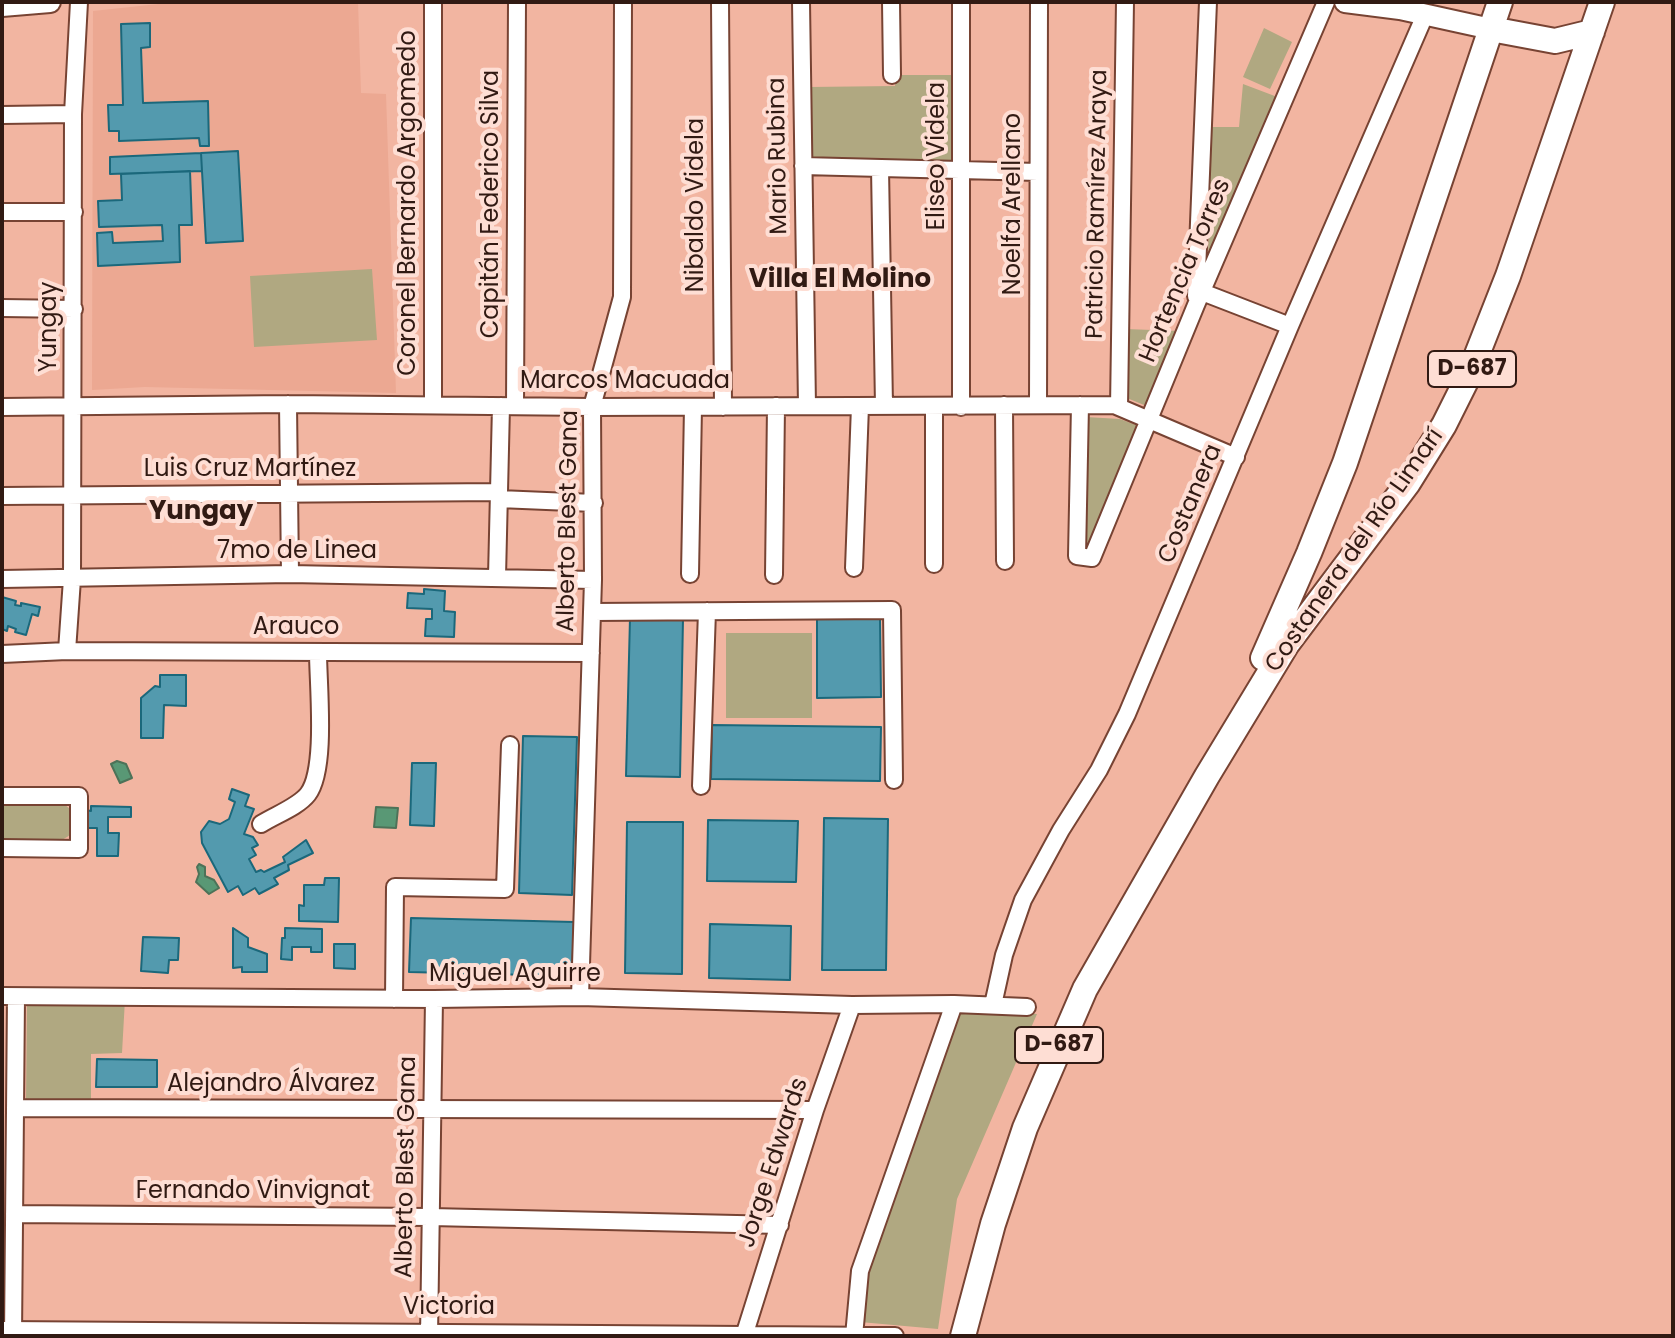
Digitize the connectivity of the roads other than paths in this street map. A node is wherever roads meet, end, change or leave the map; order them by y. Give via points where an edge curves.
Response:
1 (40, 2) edge
2 (50, 2) edge
3 (79, 2) edge
4 (433, 2) edge
5 (517, 2) edge
6 (623, 2) edge
7 (720, 2) edge
8 (801, 2) edge
9 (891, 2) edge
10 (961, 2) edge
11 (1039, 2) edge
12 (1125, 2) edge
13 (1208, 2) edge
14 (1326, 2) edge
15 (1345, 2) edge
16 (1500, 2) edge
17 (1602, 2) edge
18 (2, 6) edge
19 (1399, 6) edge
20 (1425, 15) junction
21 (1491, 29) junction
22 (1592, 32) junction
23 (892, 75) dead end
24 (73, 114) junction
25 (2, 115) edge
26 (803, 166) junction
27 (880, 168) junction
28 (963, 172) junction
29 (1038, 172) junction
30 (2, 212) edge
31 (74, 212) junction
32 (1199, 298) junction
33 (2, 308) edge
34 (74, 309) junction
35 (1290, 326) junction
36 (288, 404) junction
37 (433, 404) junction
38 (1004, 405) junction
39 (1038, 405) junction
40 (1080, 405) junction
41 (74, 406) junction
42 (508, 406) junction
43 (776, 406) junction
44 (807, 406) junction
45 (860, 406) junction
46 (884, 406) junction
47 (934, 406) junction
48 (2, 407) edge
49 (592, 407) junction
50 (693, 407) junction
51 (723, 407) junction
52 (961, 407) junction
53 (1119, 407) junction
54 (1150, 420) junction
55 (1236, 457) junction
56 (72, 494) junction
57 (290, 495) junction
58 (499, 495) junction
59 (2, 496) edge
60 (594, 503) junction
61 (1005, 561) dead end
62 (934, 564) dead end
63 (854, 568) dead end
64 (290, 574) junction
65 (690, 574) dead end
66 (774, 575) dead end
67 (497, 577) junction
68 (2, 579) edge
69 (72, 579) junction
70 (593, 580) junction
71 (707, 611) junction
72 (592, 612) junction
73 (67, 651) junction
74 (318, 652) junction
75 (591, 653) junction
76 (2, 654) edge
77 (510, 745) dead end
78 (1207, 776) junction
79 (894, 780) dead end
80 (701, 786) dead end
81 (2, 796) edge
82 (261, 824) dead end
83 (2, 848) edge
84 (9, 996) edge
85 (580, 997) junction
86 (394, 999) junction
87 (434, 999) junction
88 (954, 1004) junction
89 (852, 1005) junction
90 (993, 1005) junction
91 (1027, 1007) dead end
92 (16, 1108) junction
93 (432, 1110) junction
94 (815, 1110) junction
95 (14, 1214) junction
96 (431, 1217) junction
97 (780, 1225) junction
98 (10, 1332) edge
99 (238, 1334) edge
100 (429, 1334) edge
101 (745, 1335) edge
102 (854, 1335) edge
103 (895, 1336) edge
104 (963, 1336) edge

1 - 2 main road
1 - 18 main road
3 - 24 street, Yungay
4 - 37 street, Coronel Bernardo Argomedo
5 - 42 street, Capitán Federico Silva
6 - 49 street, Alberto Blest Gana via 622,297
7 - 51 street, Nibaldo Videla
8 - 26 street, Mario Rubina
9 - 23 street
10 - 28 street, Eliseo Videla
11 - 29 street, Noelfa Arellano
12 - 53 street, Patricio Ramírez Araya
13 - 32 street
14 - 32 street, Hortencia Torres
15 - 19 main road
16 - 21 highway, Costanera del Río Limarí / D-687
17 - 22 highway, Costanera del Río Limarí / D-687
19 - 20 main road
20 - 21 main road
20 - 35 street, Costanera
21 - 22 highway via 1555,41
21 - 78 highway, Costanera del Río Limarí / D-687 via 1341,474 1292,595
22 - 78 highway, Costanera del Río Limarí / D-687 via 1494,314 1454,405 1390,508 1287,644
24 - 25 street
24 - 31 street, Yungay
26 - 27 street
26 - 44 street, Mario Rubina
27 - 28 street
27 - 46 street
28 - 29 street
28 - 52 street, Eliseo Videla
29 - 39 street, Noelfa Arellano
30 - 31 street
31 - 34 street, Yungay
32 - 35 street
32 - 54 street, Hortencia Torres
33 - 34 street
34 - 41 street, Yungay
35 - 55 street, Costanera
36 - 37 street, Marcos Macuada
36 - 41 street, Marcos Macuada
36 - 57 street
37 - 42 street, Marcos Macuada
38 - 39 street, Marcos Macuada
38 - 52 street, Marcos Macuada
38 - 61 street
39 - 40 street, Marcos Macuada
40 - 53 street, Marcos Macuada
40 - 54 street, Hortencia Torres via 1077,556 1092,558
41 - 48 street, Marcos Macuada
41 - 56 street, Yungay
42 - 49 street, Marcos Macuada
42 - 58 street, Capitán Federico Silva
43 - 44 street, Marcos Macuada
43 - 51 street, Marcos Macuada
43 - 66 street
44 - 45 street, Marcos Macuada
45 - 46 street, Marcos Macuada
45 - 63 street
46 - 47 street, Marcos Macuada
47 - 52 street, Marcos Macuada
47 - 62 street
49 - 50 street, Marcos Macuada
49 - 60 street, Alberto Blest Gana
50 - 51 street, Marcos Macuada
50 - 65 street
53 - 54 street, Marcos Macuada
54 - 55 street, Marcos Macuada
55 - 90 street, Costanera via 1127,714 1023,900
56 - 57 street, Luis Cruz Martínez
56 - 59 street, Luis Cruz Martínez
56 - 69 street, Yungay
57 - 58 street, Luis Cruz Martínez
57 - 64 street
58 - 60 street, Luis Cruz Martínez
58 - 67 street, Capitán Federico Silva
60 - 70 street, Alberto Blest Gana
64 - 67 street, 7mo de Linea
64 - 69 street, 7mo de Linea
67 - 70 street, 7mo de Linea
68 - 69 street, 7mo de Linea
69 - 73 street, Yungay
70 - 72 street, Alberto Blest Gana
71 - 72 street
71 - 79 street via 892,610
71 - 80 street
72 - 75 street, Alberto Blest Gana
73 - 74 street, Arauco
73 - 76 street, Arauco
74 - 75 street, Arauco
74 - 82 street via 319,765 313,784 306,797
75 - 85 street, Alberto Blest Gana
77 - 86 street via 505,889 395,887
78 - 104 highway, Costanera del Río Limarí / D-687 via 1104,953 1056,1051 998,1209
81 - 83 street via 79,796 79,849
84 - 86 street, Miguel Aguirre
84 - 92 street
85 - 87 street, Miguel Aguirre
85 - 89 street, Miguel Aguirre
86 - 87 street, Miguel Aguirre
87 - 93 street, Alberto Blest Gana
88 - 89 street, Miguel Aguirre
88 - 90 street, Miguel Aguirre
88 - 102 street via 860,1271
89 - 94 street, Jorge Edwards
90 - 91 street, Miguel Aguirre
92 - 93 street, Alejandro Álvarez
92 - 95 street
93 - 94 street, Alejandro Álvarez
93 - 96 street, Alberto Blest Gana
94 - 97 street, Jorge Edwards
95 - 96 street, Fernando Vinvignat
95 - 98 street
96 - 97 street, Fernando Vinvignat
96 - 100 street, Alberto Blest Gana
97 - 101 street, Jorge Edwards
98 - 99 street, Victoria
99 - 100 street, Victoria
100 - 101 street, Victoria
101 - 102 street, Victoria
102 - 103 street, Victoria

